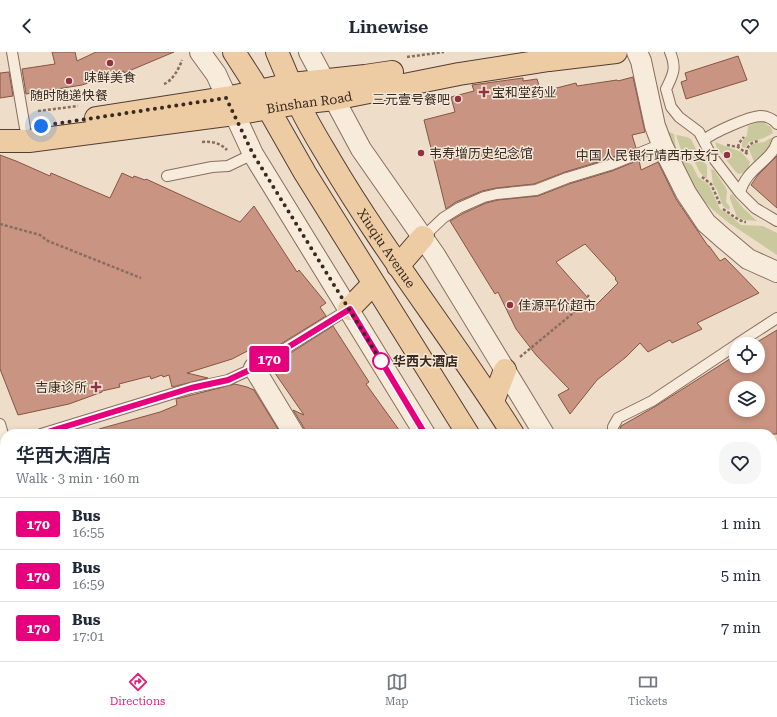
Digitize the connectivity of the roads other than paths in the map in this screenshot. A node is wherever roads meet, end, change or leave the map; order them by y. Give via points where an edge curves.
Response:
1 (12, 52) edge
2 (200, 52) edge
3 (234, 52) edge
4 (276, 52) edge
5 (310, 52) edge
6 (518, 52) edge
7 (616, 52) edge
8 (637, 52) edge
9 (670, 52) edge
10 (329, 89) junction
11 (295, 93) junction
12 (262, 100) junction
13 (230, 106) junction
14 (777, 124) edge
15 (25, 128) junction
16 (0, 129) edge
17 (706, 138) junction
18 (0, 141) edge
19 (777, 142) edge
20 (662, 144) junction
21 (253, 154) junction
22 (167, 176) dead end
23 (740, 193) junction
24 (777, 222) edge
25 (423, 237) junction
26 (398, 266) junction
27 (777, 272) edge
28 (374, 284) junction
29 (350, 309) junction
30 (777, 318) edge
31 (748, 337) edge
32 (729, 349) edge
33 (512, 364) junction
34 (254, 368) junction
35 (493, 401) junction
36 (57, 429) edge
37 (291, 429) edge
38 (422, 429) edge
39 (465, 429) edge
40 (510, 429) edge
41 (542, 429) edge
42 (613, 429) edge

1 - 15 lane
2 - 13 street via 216,74
3 - 12 main road
4 - 11 main road, Xiuqiu Avenue
5 - 10 street
6 - 10 main road, Binshan Road via 365,76
7 - 10 main road, Binshan Road
8 - 20 street via 655,126
9 - 17 lane via 674,74 666,89 671,107 679,117
10 - 11 main road, Binshan Road
10 - 25 street via 362,149
11 - 12 main road, Binshan Road
11 - 26 main road, Xiuqiu Avenue via 330,160
12 - 13 main road, Binshan Road
12 - 28 main road
13 - 15 main road, Binshan Road
13 - 18 main road, Binshan Road via 29,141
13 - 21 street
14 - 17 lane via 769,117 761,116
15 - 16 main road, Binshan Road
17 - 23 lane via 711,155
19 - 23 lane via 746,179
20 - 25 lane via 610,166 536,190 497,194 472,202 443,218
20 - 27 street via 686,193 706,223 748,259
21 - 22 lane via 228,166
21 - 29 street
23 - 24 lane via 755,208
25 - 26 main road
25 - 33 street
26 - 35 main road, Xiuqiu Avenue
28 - 29 main road
28 - 39 main road
29 - 34 lane
29 - 38 street
30 - 31 lane
32 - 42 lane via 652,401 618,418
33 - 35 main road
33 - 41 street
34 - 36 lane via 228,380 191,388
34 - 37 street
35 - 40 main road, Xiuqiu Avenue

